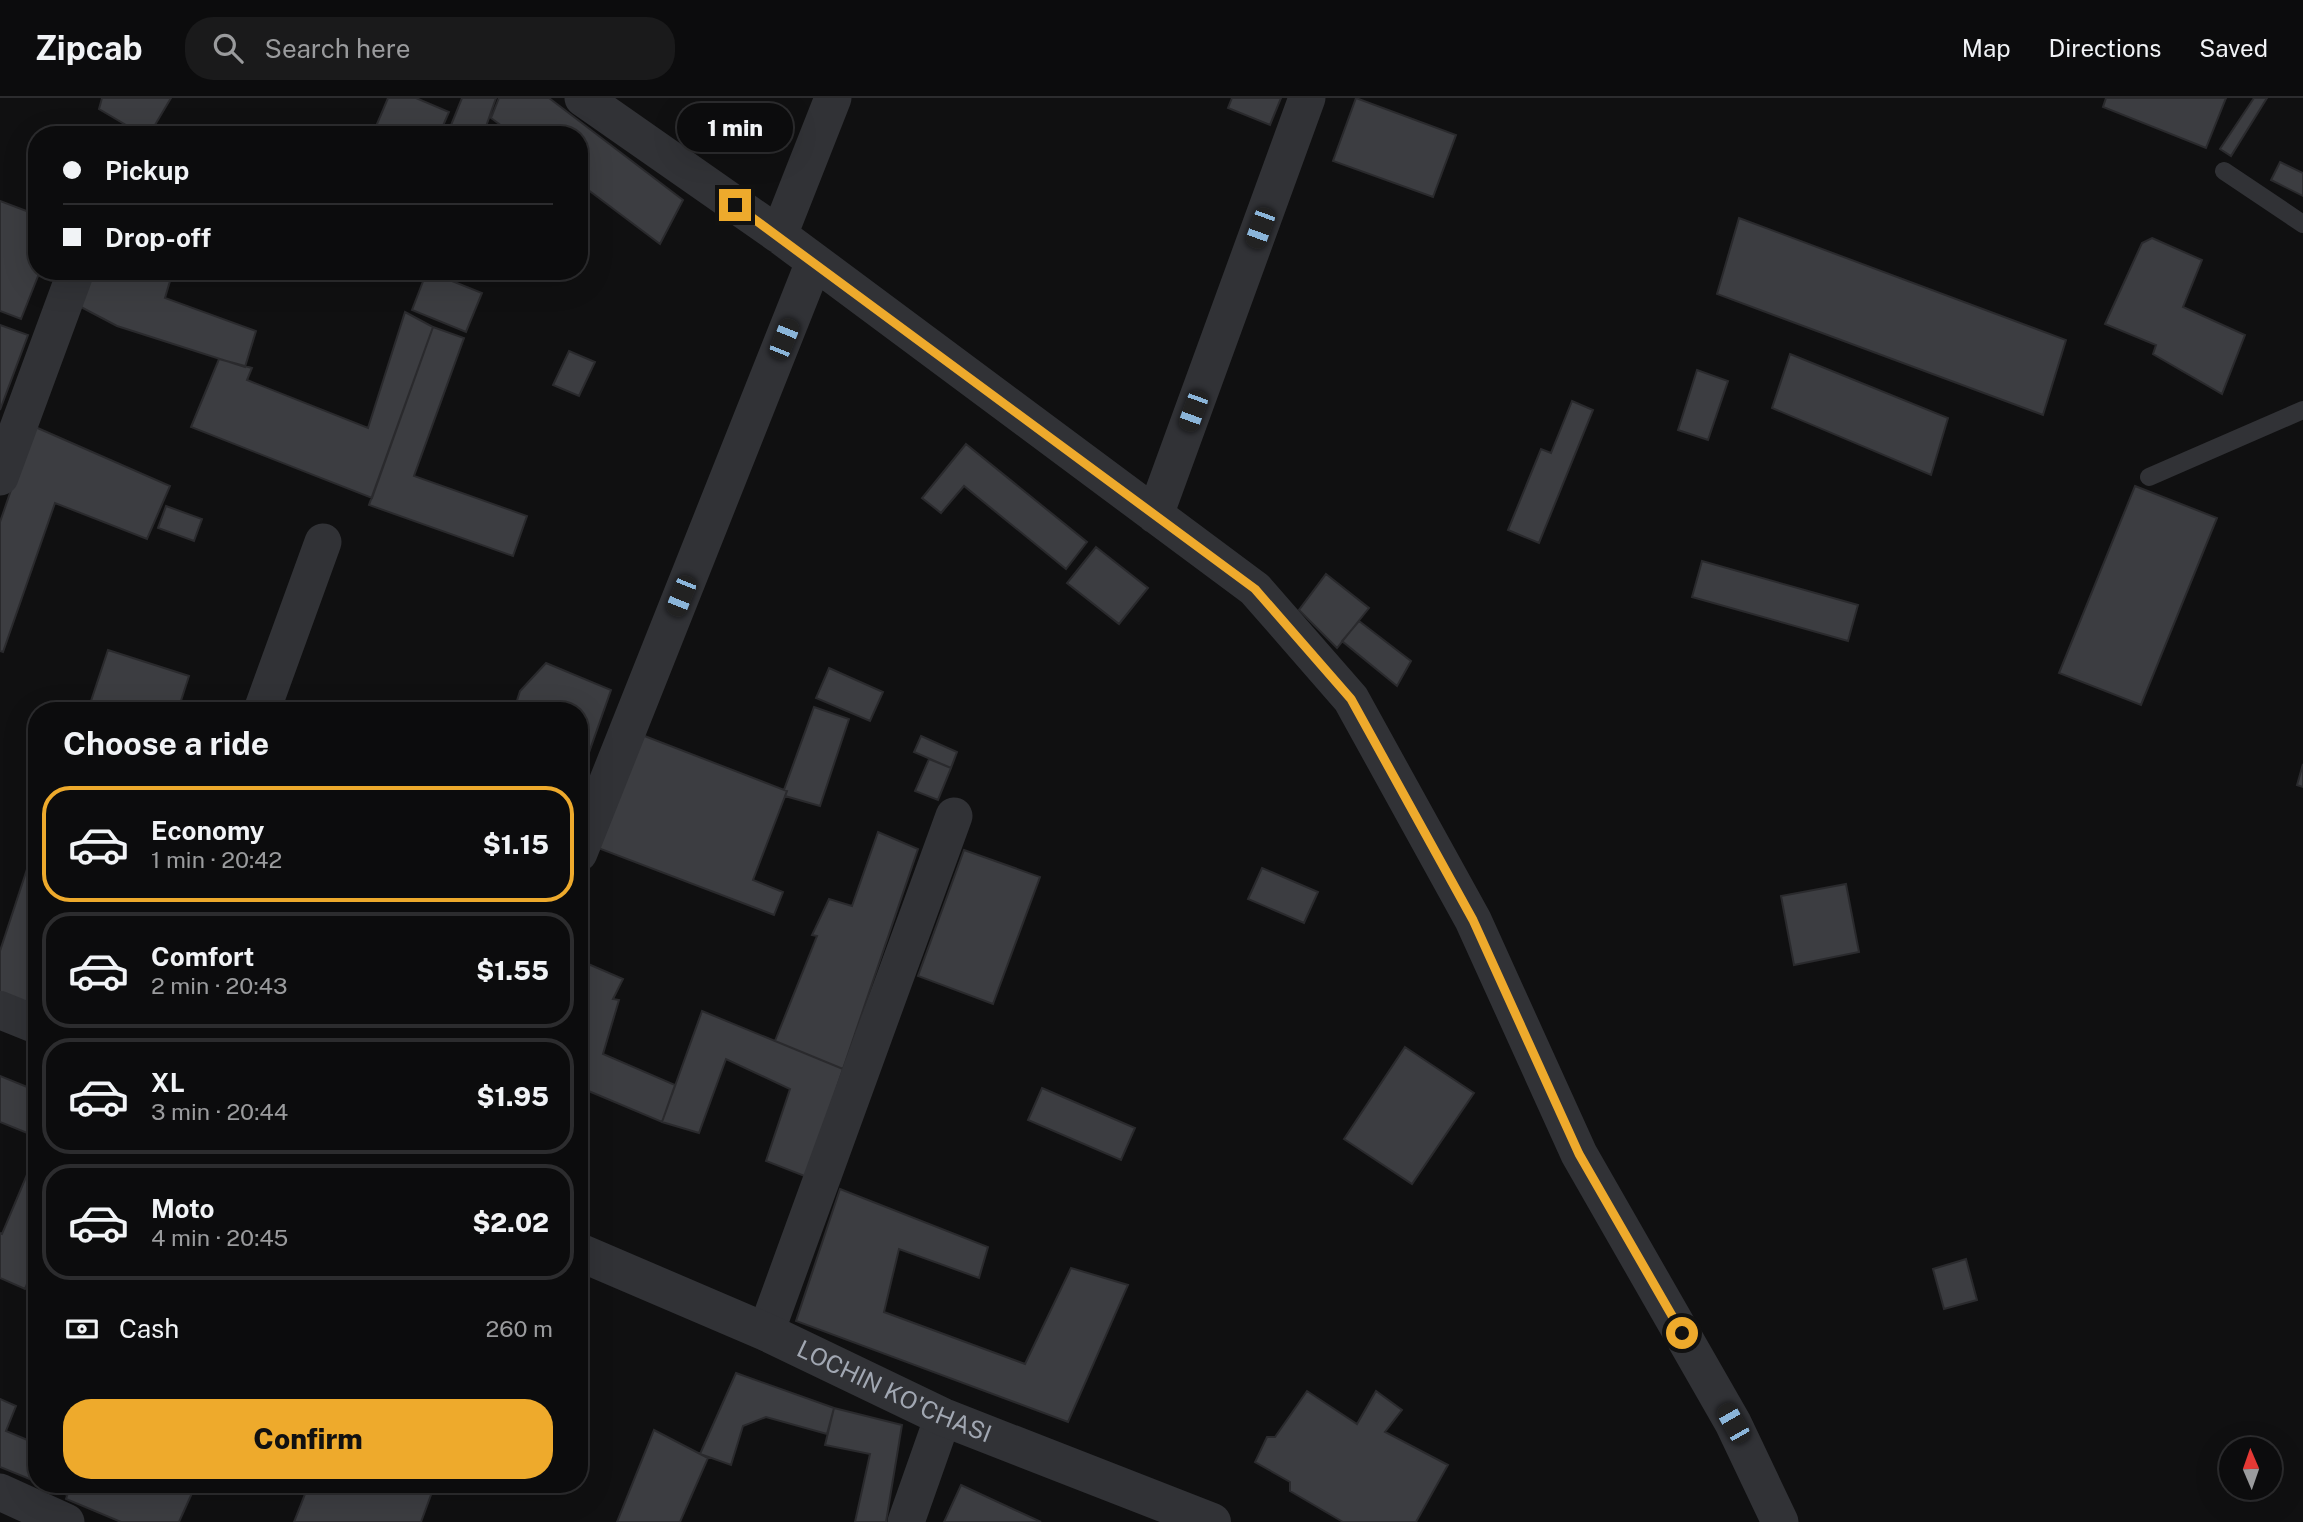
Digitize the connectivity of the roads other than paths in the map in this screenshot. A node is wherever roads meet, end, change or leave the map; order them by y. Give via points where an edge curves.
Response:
1 (583, 98) edge
2 (833, 98) edge
3 (1307, 98) edge
4 (2224, 171) dead end
5 (2303, 224) edge
6 (779, 235) junction
7 (814, 262) junction
8 (72, 280) edge
9 (2303, 410) edge
10 (0, 477) edge
11 (2149, 478) dead end
12 (1154, 515) junction
13 (323, 542) dead end
14 (265, 702) edge
15 (954, 816) dead end
16 (588, 830) edge
17 (0, 1010) edge
18 (28, 1022) edge
19 (588, 1256) edge
20 (766, 1332) junction
21 (943, 1417) junction
22 (0, 1492) edge
23 (66, 1522) edge
24 (906, 1522) edge
25 (1212, 1522) edge
26 (1780, 1522) edge

1 - 6 street
2 - 6 street
3 - 12 street
4 - 5 lane
6 - 7 street
7 - 12 street
7 - 16 street
8 - 10 street
9 - 11 lane
12 - 26 street via 1255,589 1351,699 1473,920 1579,1154 1733,1423
13 - 14 street
15 - 20 street
17 - 18 street
19 - 20 street, LOCHIN KO'CHASI
20 - 21 street, LOCHIN KO'CHASI
21 - 24 street
21 - 25 street, LOCHIN KO'CHASI
22 - 23 street

